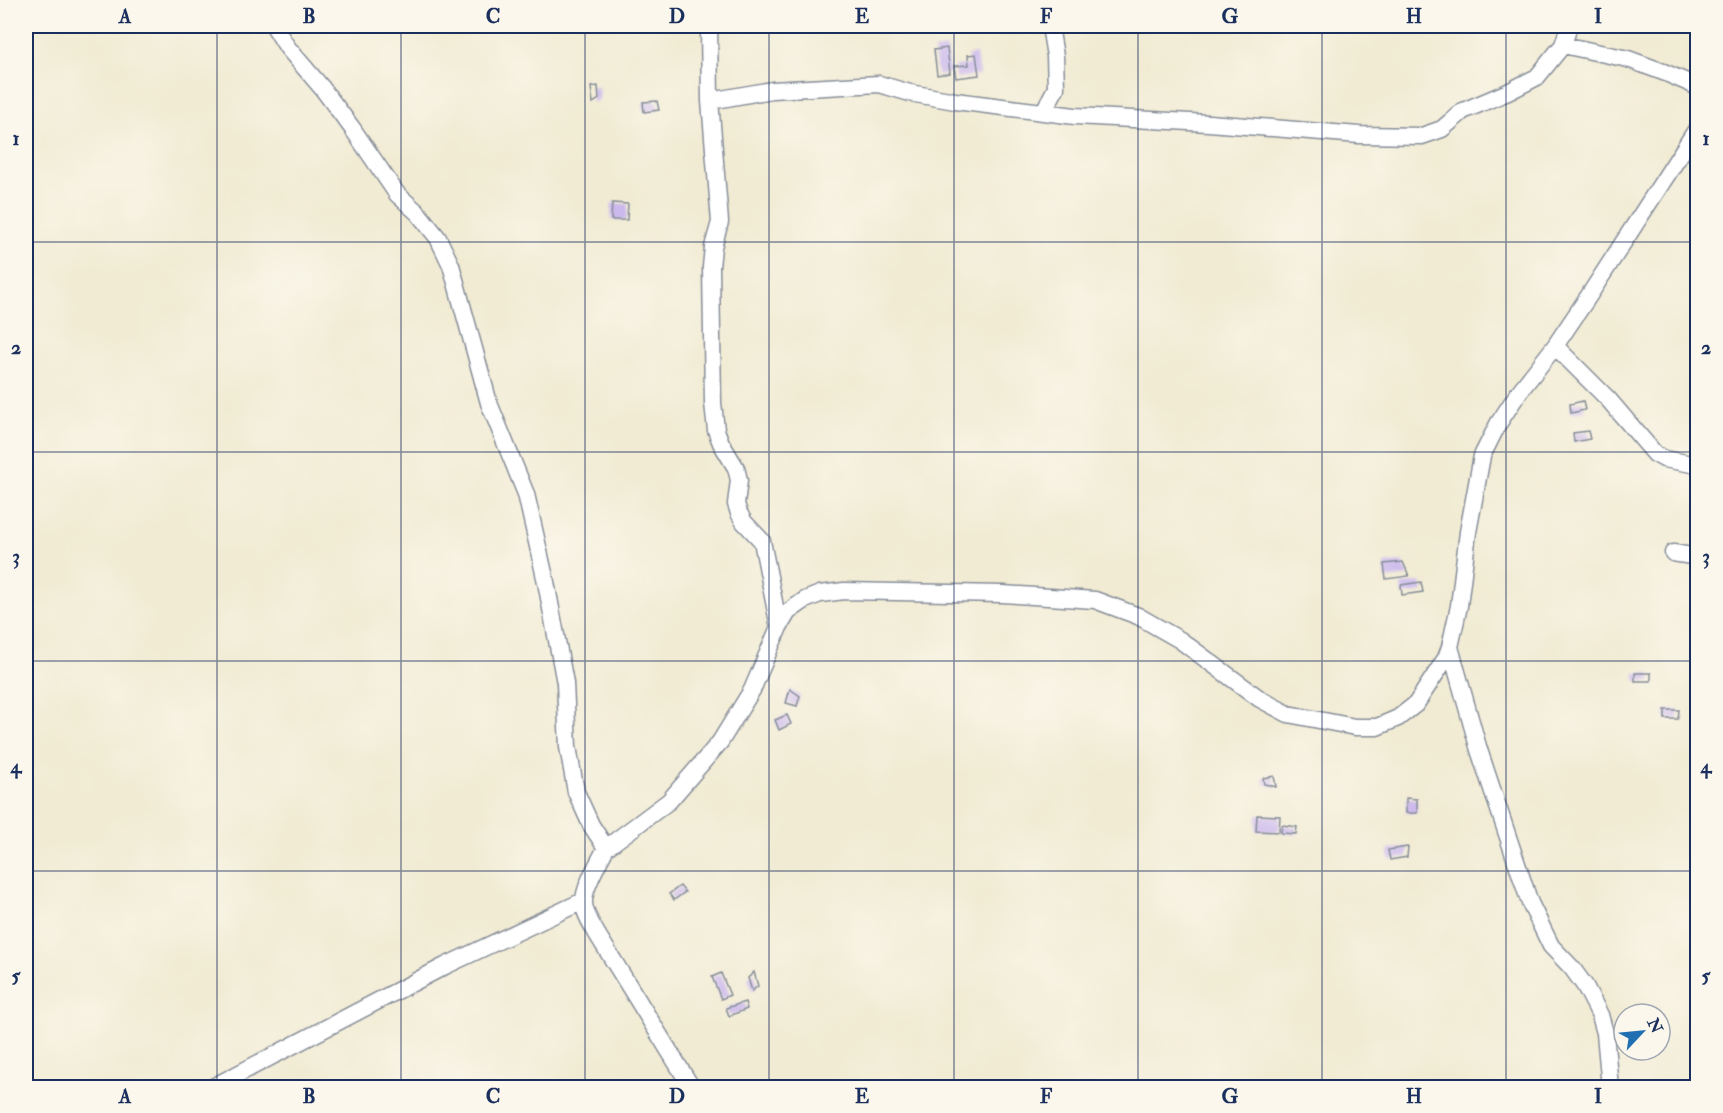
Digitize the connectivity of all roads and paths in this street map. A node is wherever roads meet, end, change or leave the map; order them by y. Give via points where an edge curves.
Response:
1 (274, 26) edge
2 (709, 26) edge
3 (1050, 26) edge
4 (1569, 26) edge
5 (1563, 45) junction
6 (1698, 87) edge
7 (710, 101) junction
8 (1044, 111) junction
9 (1698, 127) edge
10 (1555, 346) junction
11 (1698, 465) edge
12 (1673, 553) dead end
13 (1698, 557) edge
14 (779, 627) junction
15 (1450, 647) junction
16 (606, 848) junction
17 (583, 901) junction
18 (211, 1088) edge
19 (692, 1088) edge
20 (1610, 1088) edge

1 - 16 street via 397,194 438,237 451,265 489,403 526,494 565,683 568,747 576,792
2 - 7 street
3 - 8 street via 1056,88
4 - 5 street
5 - 6 street via 1628,59
5 - 8 street via 1537,77 1463,111 1442,129 1422,136 1359,135
7 - 8 street via 772,90 879,84 955,101
7 - 14 street via 720,222 711,267 716,430 736,468 739,513 762,541
9 - 10 street
10 - 11 street via 1655,453 1664,459
10 - 15 street via 1519,392 1482,456
12 - 13 street
14 - 15 street via 788,612 805,600 844,591 1095,600 1138,616 1180,640 1260,699 1288,714 1355,727 1377,727 1416,704
14 - 16 street via 752,690 720,742 669,801
15 - 20 street via 1479,750 1530,903 1551,946 1585,986 1600,1015
16 - 17 street
17 - 18 street via 445,966
17 - 19 street via 597,934

